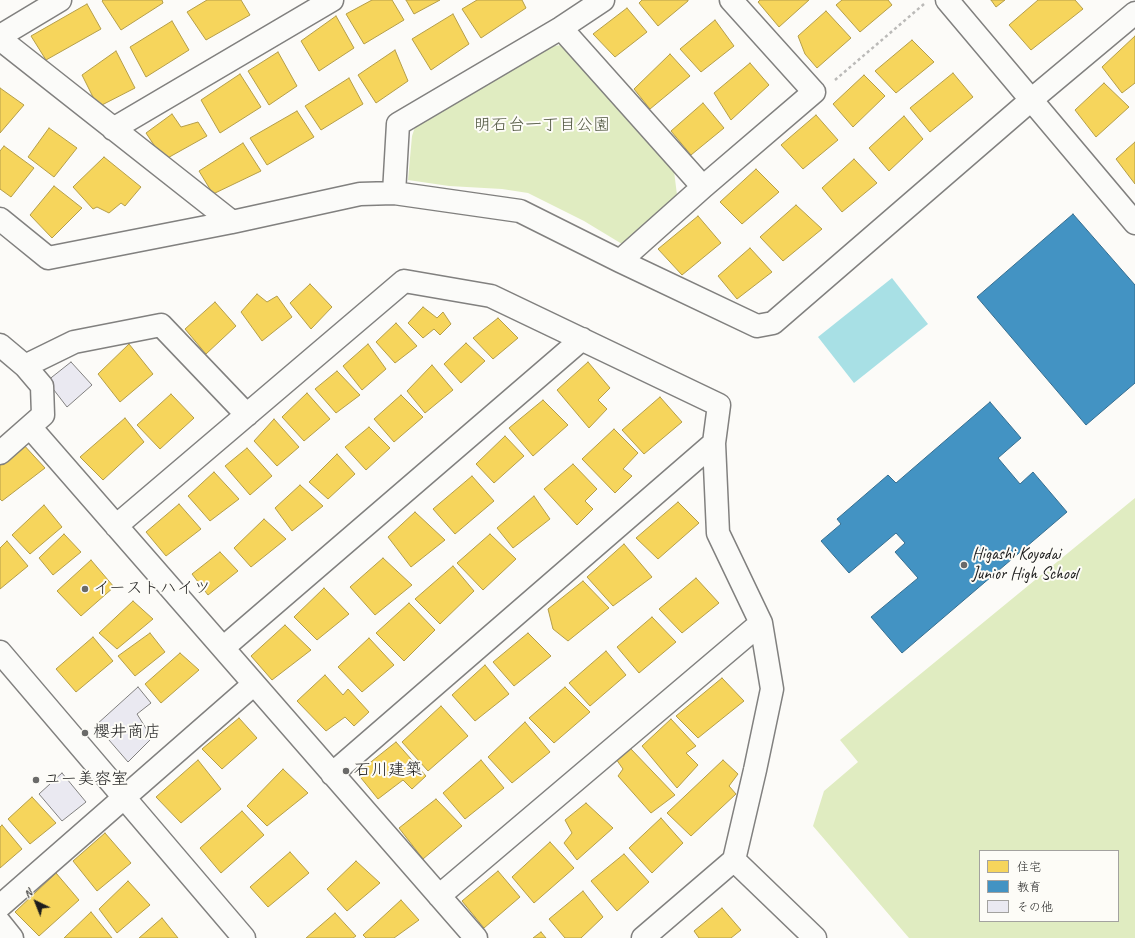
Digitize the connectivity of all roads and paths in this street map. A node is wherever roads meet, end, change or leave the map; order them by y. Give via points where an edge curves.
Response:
1 (60, 0) edge
2 (332, 0) edge
3 (603, 0) edge
4 (731, 0) edge
5 (928, 0) edge
6 (946, 0) edge
7 (1135, 13) edge
8 (561, 28) junction
9 (0, 36) edge
10 (0, 39) edge
11 (814, 92) junction
12 (1031, 100) junction
13 (114, 129) junction
14 (703, 187) junction
15 (394, 193) junction
16 (0, 219) edge
17 (232, 222) junction
18 (1135, 222) edge
19 (620, 261) junction
20 (582, 339) junction
21 (0, 345) edge
22 (25, 366) junction
23 (247, 414) junction
24 (30, 427) junction
25 (714, 443) junction
26 (0, 453) edge
27 (116, 526) junction
28 (761, 624) junction
29 (222, 648) junction
30 (0, 652) edge
31 (254, 684) junction
32 (332, 774) junction
33 (124, 798) junction
34 (734, 860) junction
35 (439, 896) junction
36 (0, 906) edge
37 (0, 924) edge
38 (12, 938) edge
39 (244, 938) edge
40 (476, 938) edge
41 (643, 938) edge
42 (815, 938) edge

1 - 9 street
2 - 13 street
3 - 8 street
4 - 11 street
5 - 11 path via 826,88
6 - 12 street
7 - 12 street
8 - 14 street
8 - 15 street via 398,124
10 - 13 street
11 - 14 street
12 - 18 street
12 - 19 street via 773,324 757,326
13 - 17 street
14 - 19 street
15 - 17 street via 360,194
15 - 19 street via 520,211
16 - 17 street via 48,258
20 - 23 street via 491,296 404,281
20 - 25 street via 719,405
20 - 29 street
21 - 22 street
22 - 23 street via 74,342 161,324
22 - 24 street via 42,386 43,415
23 - 27 street
24 - 26 street
24 - 27 street
25 - 28 street via 718,533
25 - 32 street
27 - 29 street
28 - 34 street via 772,689
28 - 35 street
29 - 31 street
30 - 33 street
31 - 32 street
31 - 33 street
32 - 35 street
33 - 36 street
33 - 39 street
34 - 41 street
34 - 42 street
35 - 40 street
37 - 38 street

